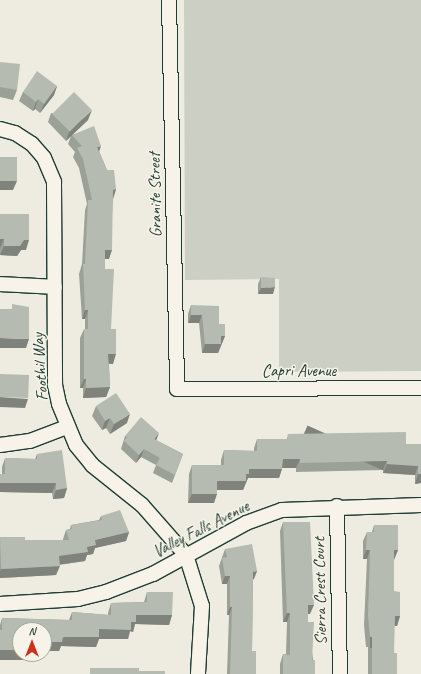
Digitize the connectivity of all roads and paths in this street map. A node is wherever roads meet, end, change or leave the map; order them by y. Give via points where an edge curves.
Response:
1 (169, 0) edge
2 (0, 130) edge
3 (0, 284) edge
4 (55, 287) junction
5 (421, 388) edge
6 (177, 389) joint
7 (67, 427) junction
8 (0, 445) edge
9 (421, 505) edge
10 (337, 506) junction
11 (186, 555) junction
12 (0, 604) edge
13 (198, 674) edge
14 (340, 674) edge

1 - 6 street, Granite Street
2 - 4 street, Foothil Way via 15,133 32,144 51,172 56,215
3 - 4 street
4 - 7 street, Foothil Way via 55,385
5 - 6 street, Capri Avenue
7 - 8 street via 30,441
7 - 11 street, Foothil Way via 76,445 92,465 142,505
9 - 10 street, Valley Falls Avenue
10 - 11 street, Valley Falls Avenue via 282,510 246,523
10 - 14 street, Sierra Crest Court
11 - 12 street, Valley Falls Avenue via 153,574 106,592 78,599
11 - 13 street, Foothil Way via 202,606

